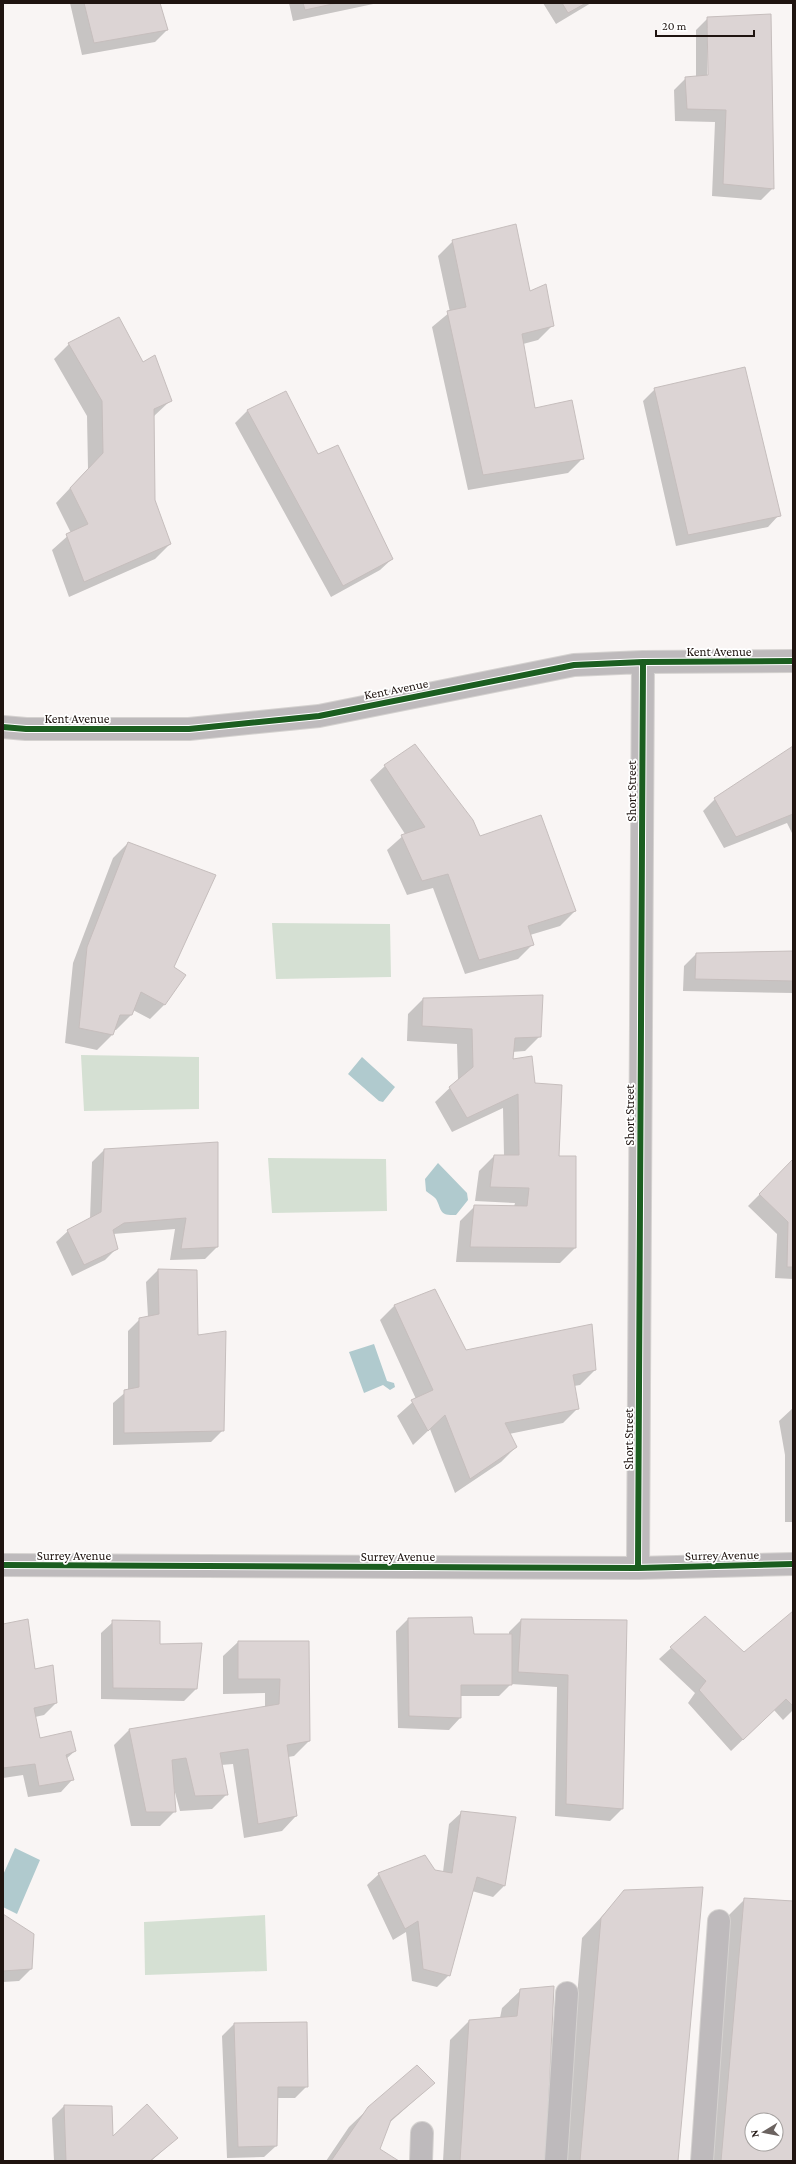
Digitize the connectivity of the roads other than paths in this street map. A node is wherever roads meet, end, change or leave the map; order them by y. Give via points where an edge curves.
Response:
1 (793, 661) edge
2 (643, 662) junction
3 (3, 727) edge
4 (793, 1564) edge
5 (3, 1565) edge
6 (638, 1568) junction
7 (718, 1921) dead end
8 (568, 1993) dead end
9 (422, 2133) dead end
10 (420, 2161) edge
11 (556, 2161) edge
12 (702, 2161) edge

1 - 2 street, Kent Avenue
2 - 3 street, Kent Avenue via 574,665 319,716 189,729
2 - 6 street, Short Street
4 - 6 street, Surrey Avenue
5 - 6 street, Surrey Avenue
7 - 12 street
8 - 11 street
9 - 10 street

